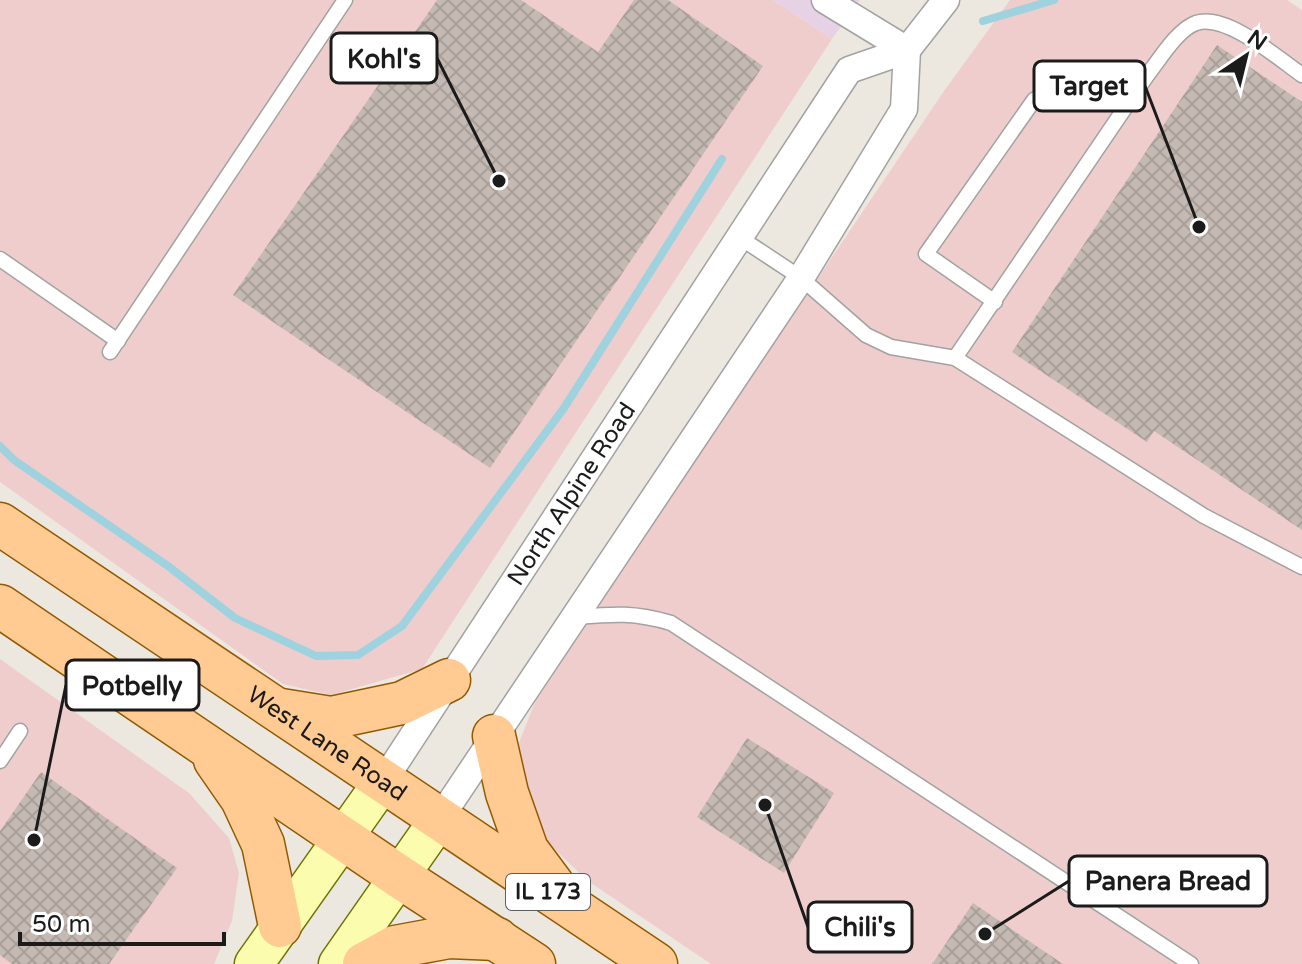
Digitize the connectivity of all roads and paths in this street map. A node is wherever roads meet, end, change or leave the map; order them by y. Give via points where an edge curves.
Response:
1 (345, 0) edge
2 (825, 0) edge
3 (946, 0) edge
4 (907, 50) junction
5 (1148, 74) junction
6 (1302, 75) edge
7 (739, 237) junction
8 (0, 259) edge
9 (801, 278) junction
10 (995, 302) junction
11 (955, 358) junction
12 (0, 524) edge
13 (1302, 567) edge
14 (0, 606) edge
15 (574, 617) junction
16 (449, 680) junction
17 (276, 710) junction
18 (20, 731) dead end
19 (494, 736) junction
20 (203, 742) junction
21 (0, 761) edge
22 (384, 780) junction
23 (440, 818) junction
24 (341, 837) junction
25 (400, 877) junction
26 (568, 906) junction
27 (280, 926) junction
28 (497, 939) junction
29 (254, 964) edge
30 (338, 964) edge
31 (364, 964) edge
32 (534, 964) edge
33 (656, 964) edge
34 (1191, 964) edge

1 - 8 lane via 114,346
2 - 4 street
3 - 4 street
4 - 7 street, North Alpine Road via 849,70
4 - 9 street via 904,109
5 - 6 lane via 1196,23 1219,22
5 - 10 lane
5 - 10 lane via 1068,85 1034,100 926,254
7 - 9 lane
7 - 16 street, North Alpine Road
9 - 11 lane via 866,335 891,347
9 - 15 street
10 - 11 lane
11 - 13 lane via 1204,516
12 - 17 main road, West Lane Road / IL 173
14 - 20 main road, IL 173
15 - 19 street
15 - 34 lane via 642,614 671,623
16 - 17 main road via 402,703 331,718
16 - 22 street, North Alpine Road
17 - 22 main road, West Lane Road / IL 173
18 - 21 lane
19 - 23 street
19 - 26 main road via 527,850
20 - 24 main road, IL 173
20 - 27 main road via 242,799 263,844
22 - 23 main road, West Lane Road / IL 173
22 - 24 main road, North Alpine Road
23 - 25 main road
23 - 26 main road, West Lane Road / IL 173
24 - 25 main road, IL 173
24 - 27 main road, North Alpine Road
25 - 28 main road, IL 173
25 - 30 main road
26 - 33 main road, West Lane Road / IL 173
27 - 29 main road, North Alpine Road
28 - 31 main road via 449,937 395,947
28 - 32 main road, IL 173

